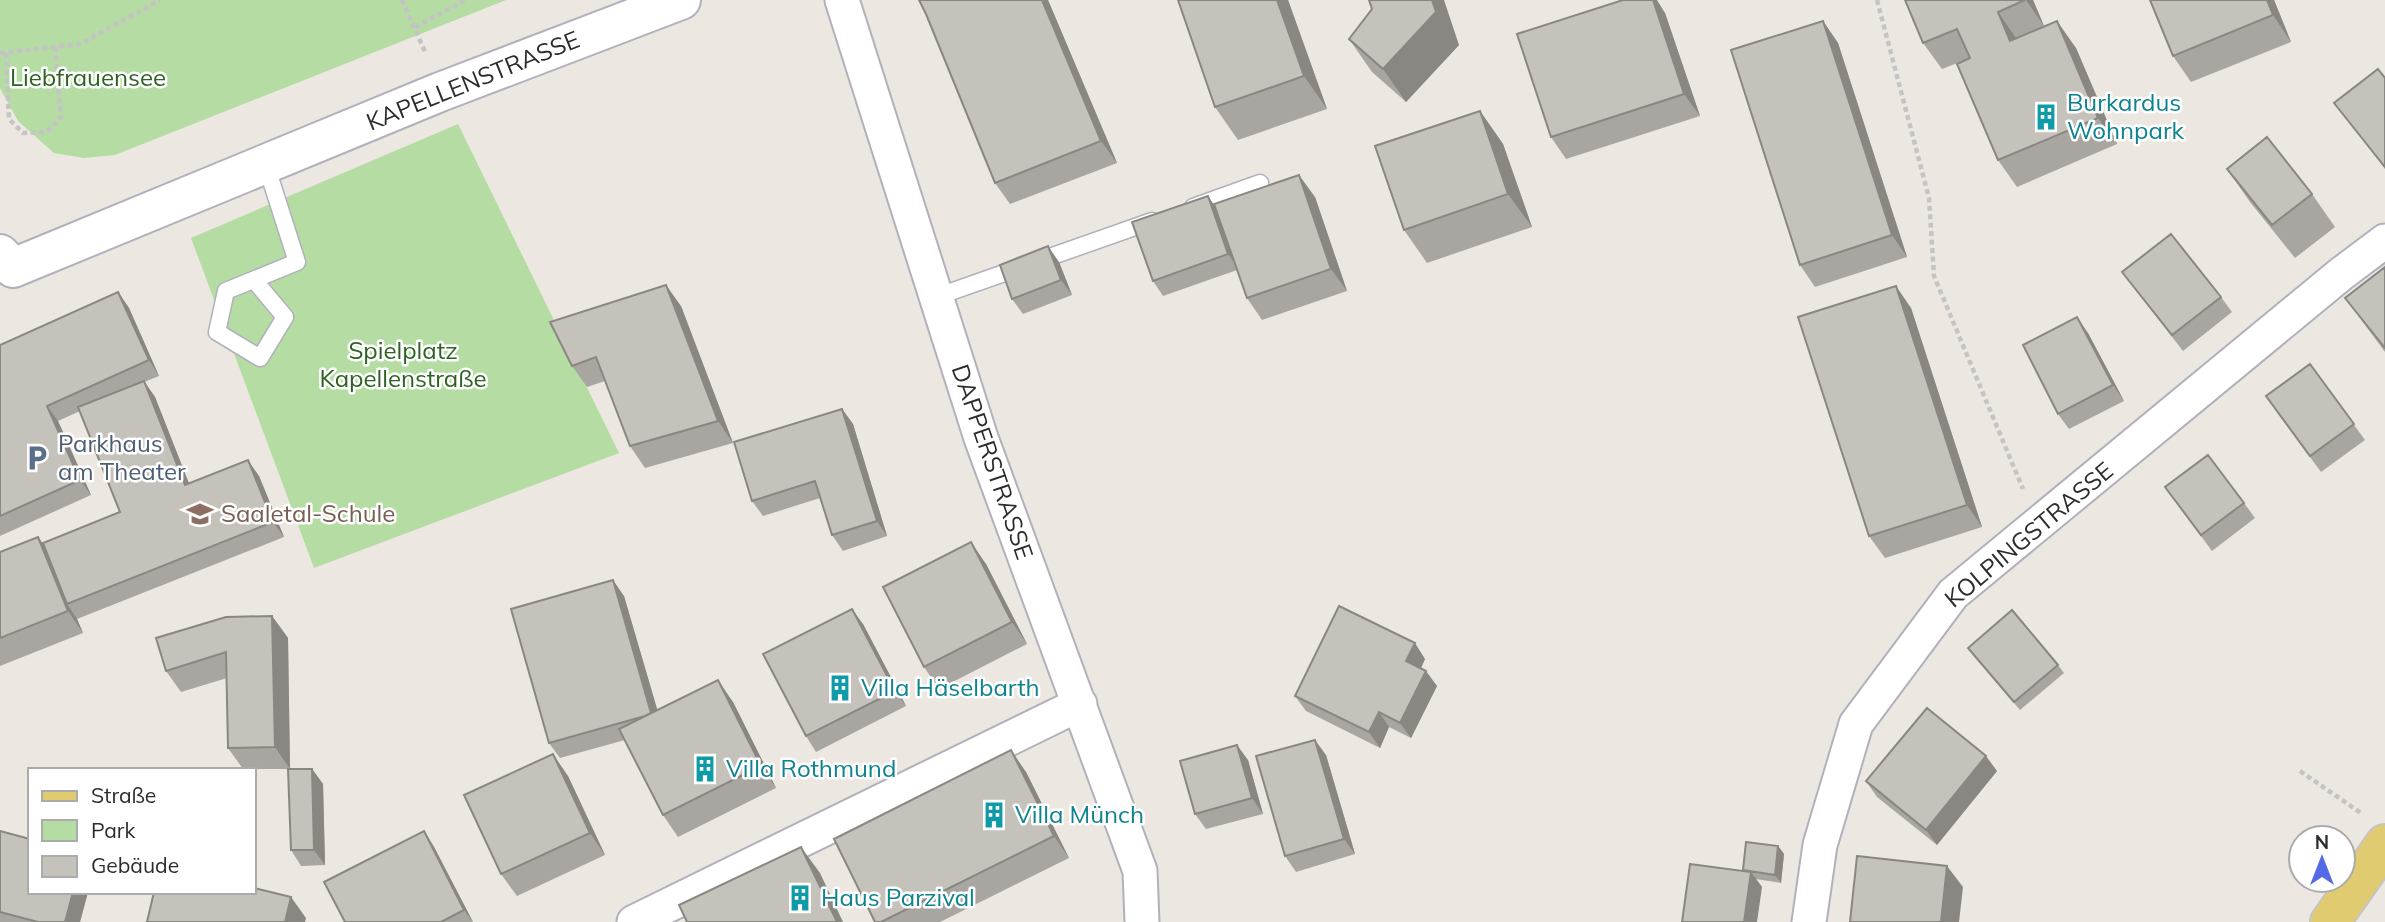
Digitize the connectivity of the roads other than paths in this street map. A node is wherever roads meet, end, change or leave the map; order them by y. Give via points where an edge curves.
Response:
1 (681, 0) edge
2 (842, 0) edge
3 (266, 164) junction
4 (1259, 183) dead end
5 (2385, 240) edge
6 (4, 266) edge
7 (254, 280) junction
8 (936, 297) junction
9 (1080, 704) junction
10 (2374, 829) edge
11 (634, 922) edge
12 (1142, 922) edge
13 (1809, 922) edge
14 (2330, 922) edge

1 - 3 street, KAPELLENSTRASSE
2 - 8 street, DAPPERSTRASSE
3 - 6 street, KAPELLENSTRASSE
3 - 7 lane via 298,262
4 - 8 lane
5 - 13 street, KOLPINGSTRASSE via 1953,594 1856,724 1821,845
7 - 7 lane via 226,291 217,332 260,358 285,317
8 - 9 street, DAPPERSTRASSE via 981,438
9 - 11 street
9 - 12 street, DAPPERSTRASSE via 1140,871
10 - 14 main road

